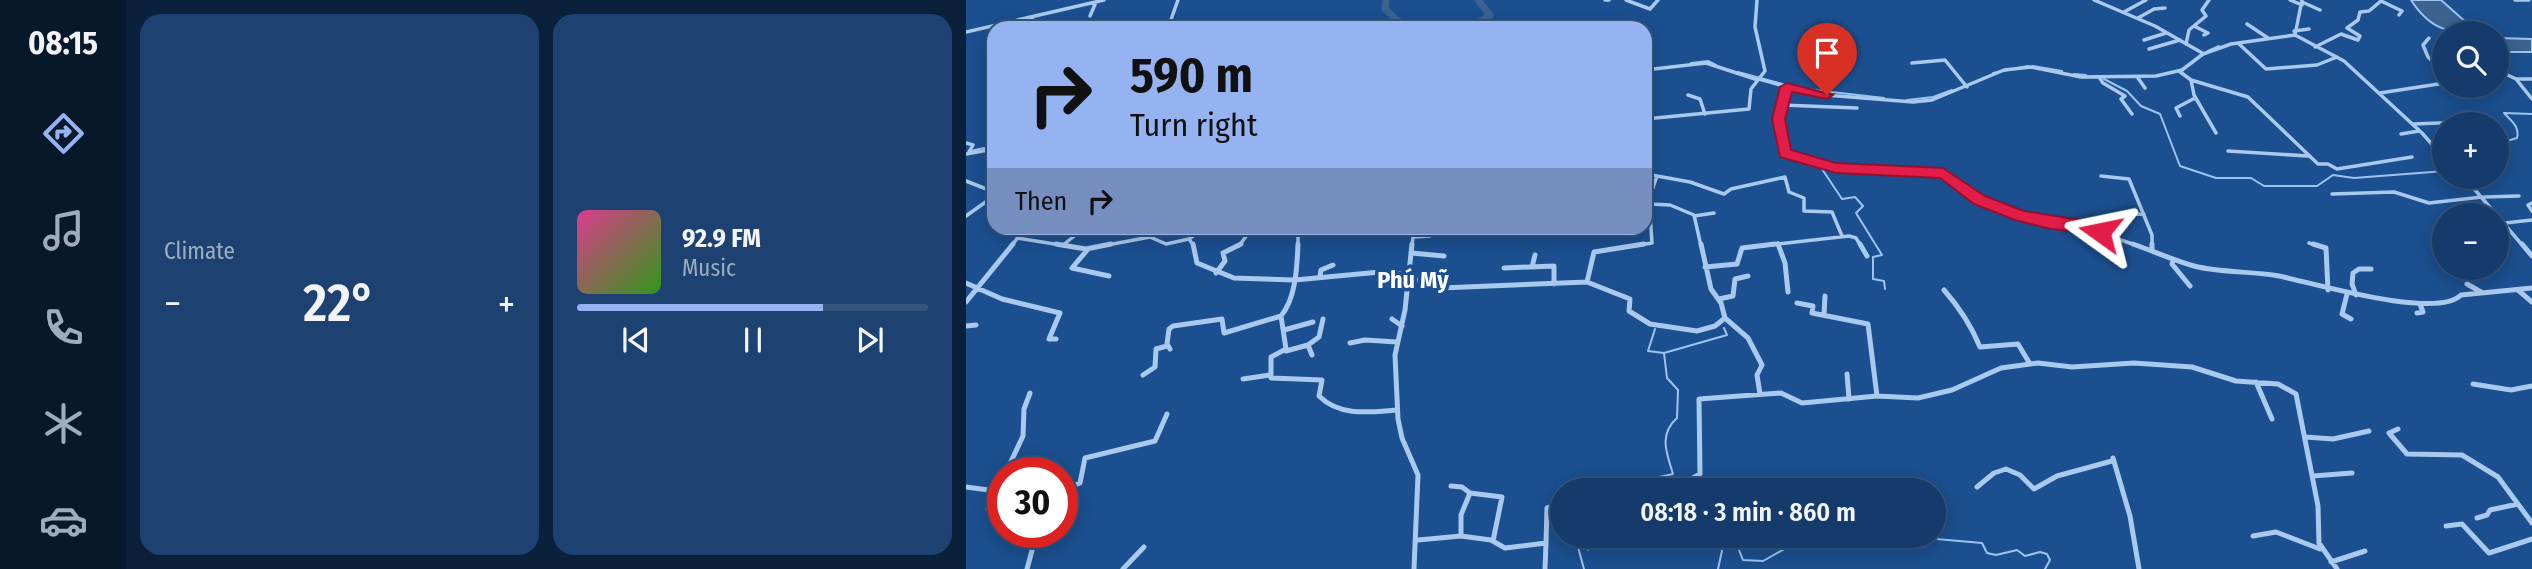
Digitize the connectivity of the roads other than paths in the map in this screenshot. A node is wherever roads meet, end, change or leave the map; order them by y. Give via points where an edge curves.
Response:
1 (1104, 0) edge
2 (1178, 0) edge
3 (1626, 0) edge
4 (1658, 0) edge
5 (1757, 0) edge
6 (2094, 0) edge
7 (2146, 0) edge
8 (2209, 0) edge
9 (2290, 0) edge
10 (2515, 0) edge
11 (2529, 0) edge
12 (1097, 2) edge
13 (2302, 2) edge
14 (2165, 8) dead end
15 (2320, 10) dead end
16 (2123, 13) junction
17 (2399, 15) dead end
18 (1034, 16) junction
19 (1090, 16) dead end
20 (2137, 19) junction
21 (1013, 21) edge
22 (1031, 21) edge
23 (1170, 21) edge
24 (2247, 24) dead end
25 (2194, 26) junction
26 (987, 27) edge
27 (2309, 29) dead end
28 (966, 32) edge
29 (2168, 33) junction
30 (2294, 33) junction
31 (2204, 35) dead end
32 (2429, 38) dead end
33 (2269, 39) junction
34 (2144, 40) dead end
35 (2180, 40) junction
36 (2238, 43) junction
37 (2186, 44) junction
38 (2315, 47) junction
39 (2149, 49) dead end
40 (2202, 53) junction
41 (2338, 57) junction
42 (2432, 61) edge
43 (1912, 63) dead end
44 (1652, 69) edge
45 (2179, 71) junction
46 (2509, 76) edge
47 (2099, 77) junction
48 (2137, 77) junction
49 (1758, 79) junction
50 (2516, 79) junction
51 (2532, 79) edge
52 (2191, 80) junction
53 (2432, 85) edge
54 (1965, 86) junction
55 (1787, 87) junction
56 (2145, 88) dead end
57 (2380, 93) junction
58 (1688, 95) dead end
59 (1848, 97) junction
60 (2195, 98) junction
61 (2532, 99) edge
62 (1782, 105) junction
63 (1846, 107) junction
64 (1857, 108) dead end
65 (1704, 114) junction
66 (2132, 114) dead end
67 (2180, 116) dead end
68 (1652, 118) edge
69 (2432, 123) edge
70 (2412, 124) junction
71 (2420, 131) junction
72 (2216, 133) dead end
73 (2401, 134) dead end
74 (966, 143) edge
75 (2432, 144) edge
76 (987, 150) edge
77 (2228, 151) dead end
78 (968, 152) edge
79 (2308, 156) junction
80 (2412, 157) dead end
81 (1652, 175) edge
82 (1657, 176) junction
83 (2101, 176) dead end
84 (966, 181) edge
85 (2475, 189) edge
86 (987, 191) edge
87 (1652, 194) edge
88 (2332, 194) dead end
89 (2519, 196) dead end
90 (2483, 197) junction
91 (987, 200) edge
92 (2488, 203) edge
93 (2532, 203) edge
94 (1652, 204) edge
95 (2532, 211) edge
96 (1714, 213) dead end
97 (2144, 214) junction
98 (2114, 215) dead end
99 (966, 216) edge
100 (1694, 216) junction
101 (2532, 220) edge
102 (2509, 221) edge
103 (2509, 230) edge
104 (1020, 235) edge
105 (1076, 235) edge
106 (1194, 235) edge
107 (1247, 235) dead end
108 (1298, 235) edge
109 (1651, 235) edge
110 (1430, 236) dead end
111 (1842, 236) junction
112 (1413, 237) joint
113 (1017, 238) junction
114 (1188, 239) junction
115 (1778, 243) junction
116 (2309, 243) dead end
117 (1062, 246) junction
118 (1088, 249) junction
119 (2152, 251) junction
120 (1411, 253) junction
121 (1535, 255) dead end
122 (1444, 256) dead end
123 (1867, 256) dead end
124 (2532, 256) edge
125 (2173, 260) junction
126 (1333, 265) dead end
127 (1532, 267) junction
128 (1705, 267) junction
129 (1504, 268) dead end
130 (2371, 269) dead end
131 (1216, 273) junction
132 (1109, 276) dead end
133 (1320, 276) junction
134 (1408, 276) junction
135 (1748, 276) dead end
136 (1295, 279) junction
137 (1587, 282) junction
138 (966, 283) edge
139 (1554, 284) junction
140 (2467, 284) dead end
141 (2190, 286) dead end
142 (2532, 288) edge
143 (976, 289) junction
144 (1944, 290) dead end
145 (2328, 290) junction
146 (2518, 290) junction
147 (1788, 292) dead end
148 (2482, 292) junction
149 (2347, 294) junction
150 (2356, 295) junction
151 (1825, 296) dead end
152 (1719, 299) junction
153 (966, 302) edge
154 (2532, 302) edge
155 (1797, 303) dead end
156 (2420, 303) junction
157 (2417, 313) dead end
158 (1824, 315) junction
159 (1281, 316) junction
160 (1725, 318) junction
161 (1323, 319) dead end
162 (1392, 319) dead end
163 (2351, 319) dead end
164 (1312, 322) dead end
165 (976, 325) dead end
166 (966, 326) edge
167 (1402, 326) junction
168 (1284, 330) junction
169 (1056, 339) dead end
170 (1398, 342) junction
171 (1350, 344) dead end
172 (1308, 345) junction
173 (1285, 351) junction
174 (1312, 355) dead end
175 (2031, 364) junction
176 (1270, 374) junction
177 (1847, 374) dead end
178 (1143, 375) dead end
179 (1243, 379) dead end
180 (2256, 382) junction
181 (2473, 383) dead end
182 (2532, 386) edge
183 (1030, 393) dead end
184 (1760, 394) junction
185 (1877, 396) junction
186 (1849, 399) junction
187 (1396, 410) junction
188 (1167, 414) dead end
189 (2272, 419) dead end
190 (2398, 429) dead end
191 (2369, 431) dead end
192 (2305, 437) junction
193 (1013, 457) edge
194 (2353, 473) dead end
195 (2313, 476) junction
196 (1693, 478) edge
197 (1078, 484) edge
198 (1451, 486) dead end
199 (966, 487) edge
200 (1977, 487) dead end
201 (987, 489) edge
202 (1470, 493) junction
203 (2518, 504) junction
204 (1550, 507) edge
205 (2477, 519) dead end
206 (2532, 523) edge
207 (2446, 526) dead end
208 (1461, 536) junction
209 (2253, 536) dead end
210 (2532, 539) edge
211 (1418, 540) junction
212 (1493, 541) junction
213 (1546, 543) junction
214 (1144, 547) dead end
215 (1033, 548) edge
216 (2321, 550) junction
217 (2365, 551) dead end
218 (2331, 562) junction
219 (1027, 569) edge
220 (1123, 569) edge
221 (1414, 569) edge
222 (1545, 569) edge
223 (2139, 569) edge
224 (2337, 569) edge

1 - 12 street
2 - 23 street
3 - 4 street via 1650,9
5 - 49 street via 1757,47 1765,71
6 - 16 street
7 - 16 street
8 - 25 street via 2202,10 2206,16
9 - 13 street
10 - 11 street
12 - 18 street
12 - 19 street
13 - 15 street
13 - 30 street
14 - 20 street
16 - 20 street
17 - 38 street via 2402,11 2382,1 2370,11 2360,12 2358,20 2347,27 2360,36 2358,40 2341,34
18 - 21 street
18 - 22 street
20 - 29 street
24 - 33 street
25 - 31 street via 2208,33
25 - 37 street
26 - 28 street
27 - 30 street
29 - 34 street
29 - 35 street
30 - 33 street
30 - 38 street
32 - 42 street via 2423,44
33 - 36 street
35 - 37 street
35 - 39 street
36 - 40 street
36 - 41 street via 2265,68 2317,65
37 - 40 street
38 - 41 street
40 - 45 street
41 - 57 street
43 - 54 street via 1945,60
44 - 49 street via 1706,63
45 - 48 street
45 - 52 street
46 - 50 street
47 - 48 street
47 - 54 street via 2025,68 2003,70
47 - 66 street via 2125,96 2121,99
48 - 56 street
49 - 55 street
49 - 65 street via 1751,89 1748,110
50 - 51 street
50 - 61 street
52 - 60 street
52 - 79 street via 2207,88 2237,90 2248,97
53 - 57 street
54 - 59 street via 1932,100 1913,102
55 - 59 street
55 - 62 street
57 - 70 street
58 - 65 street via 1700,99
59 - 63 street
60 - 67 street via 2176,107
60 - 72 street
62 - 63 street
62 - 119 street via 1779,119 1785,153 1836,168 1943,173 1979,200 2021,216 2097,228
63 - 64 street
65 - 68 street
69 - 70 street
70 - 71 street
71 - 73 street
71 - 75 street
74 - 78 street via 973,145
76 - 78 street
77 - 79 street
79 - 80 street via 2337,169
81 - 82 street
82 - 87 street
82 - 111 street via 1724,194 1785,177 1789,192 1804,198 1804,211 1832,212
83 - 97 street via 2129,179
84 - 86 street
85 - 90 street
88 - 90 street via 2394,192 2429,203
89 - 90 street
90 - 92 street
91 - 99 street
93 - 95 street
94 - 100 street via 1670,205
96 - 100 street
97 - 98 street
97 - 119 street via 2154,239
100 - 128 street
101 - 102 street
103 - 124 street
104 - 113 street
105 - 117 street
106 - 114 street
107 - 131 street via 1241,246 1223,253 1225,261
108 - 136 street
109 - 137 street via 1651,243 1594,252
110 - 112 street
111 - 115 street
111 - 123 street via 1856,238
112 - 120 street
113 - 117 street
113 - 143 street
114 - 118 street via 1166,244 1148,237
114 - 131 street via 1195,247 1197,263
115 - 128 street via 1742,248 1737,264
115 - 147 street
116 - 145 street via 2326,248
117 - 118 street
118 - 132 street via 1072,268
119 - 125 street
120 - 122 street
120 - 134 street
121 - 127 street
125 - 141 street
125 - 145 street via 2278,276
126 - 133 street
127 - 129 street
127 - 139 street via 1554,266
128 - 152 street
130 - 150 street via 2359,268 2353,273
131 - 136 street via 1234,278
133 - 134 street via 1380,272
133 - 136 street
134 - 139 street via 1441,288
134 - 167 street
135 - 152 street via 1735,279 1733,296
136 - 159 street via 1288,308
137 - 139 street
137 - 160 street via 1630,299 1629,311 1650,324 1663,322 1700,332
138 - 143 street
140 - 148 street
142 - 146 street
143 - 153 street
143 - 169 street via 1060,313 1049,340
144 - 175 street via 1970,322 1980,347 2018,344
145 - 149 street
146 - 148 street
146 - 154 street
148 - 156 street via 2459,295 2455,301
149 - 150 street
149 - 163 street via 2342,312
150 - 156 street
151 - 158 street
152 - 160 street
155 - 158 street via 1813,306 1812,313
156 - 157 street via 2423,312
158 - 185 street via 1868,324
159 - 168 street
159 - 178 street via 1224,333 1222,319 1173,327 1169,329 1169,347 1155,350 1155,367
160 - 184 street via 1741,327 1754,343 1762,365 1757,375
161 - 172 street via 1319,337
162 - 167 street
164 - 168 street
165 - 166 street
167 - 170 street
168 - 173 street
170 - 171 street
170 - 187 street
172 - 173 street
172 - 174 street
173 - 176 street via 1271,357
175 - 180 street via 2141,363 2199,369 2234,381
175 - 185 street via 2001,368 1936,394
176 - 179 street
176 - 187 street via 1274,378 1322,380 1319,394 1331,408 1360,413
177 - 186 street
180 - 189 street
180 - 192 street via 2283,386 2296,394
181 - 182 street via 2511,390
183 - 193 street via 1023,436
184 - 186 street via 1783,393 1802,403
184 - 196 street via 1698,399 1702,445 1700,474
185 - 186 street
187 - 211 street via 1418,475
188 - 197 street via 1154,441 1085,458
190 - 203 street via 2389,433 2407,454 2462,455 2498,477
191 - 192 street via 2333,439
192 - 195 street
194 - 195 street
195 - 216 street
198 - 202 street
199 - 201 street
200 - 223 street via 2006,469 2034,489 2059,475 2113,460 2130,516
202 - 208 street via 1461,515
202 - 212 street via 1502,497
203 - 205 street via 2490,510
203 - 206 street
204 - 213 street via 1546,508
207 - 210 street via 2462,524 2489,553
208 - 211 street
208 - 212 street
209 - 216 street via 2276,531
211 - 221 street
212 - 213 street via 1505,548
213 - 222 street
214 - 220 street
215 - 219 street
216 - 218 street
217 - 218 street
218 - 224 street

